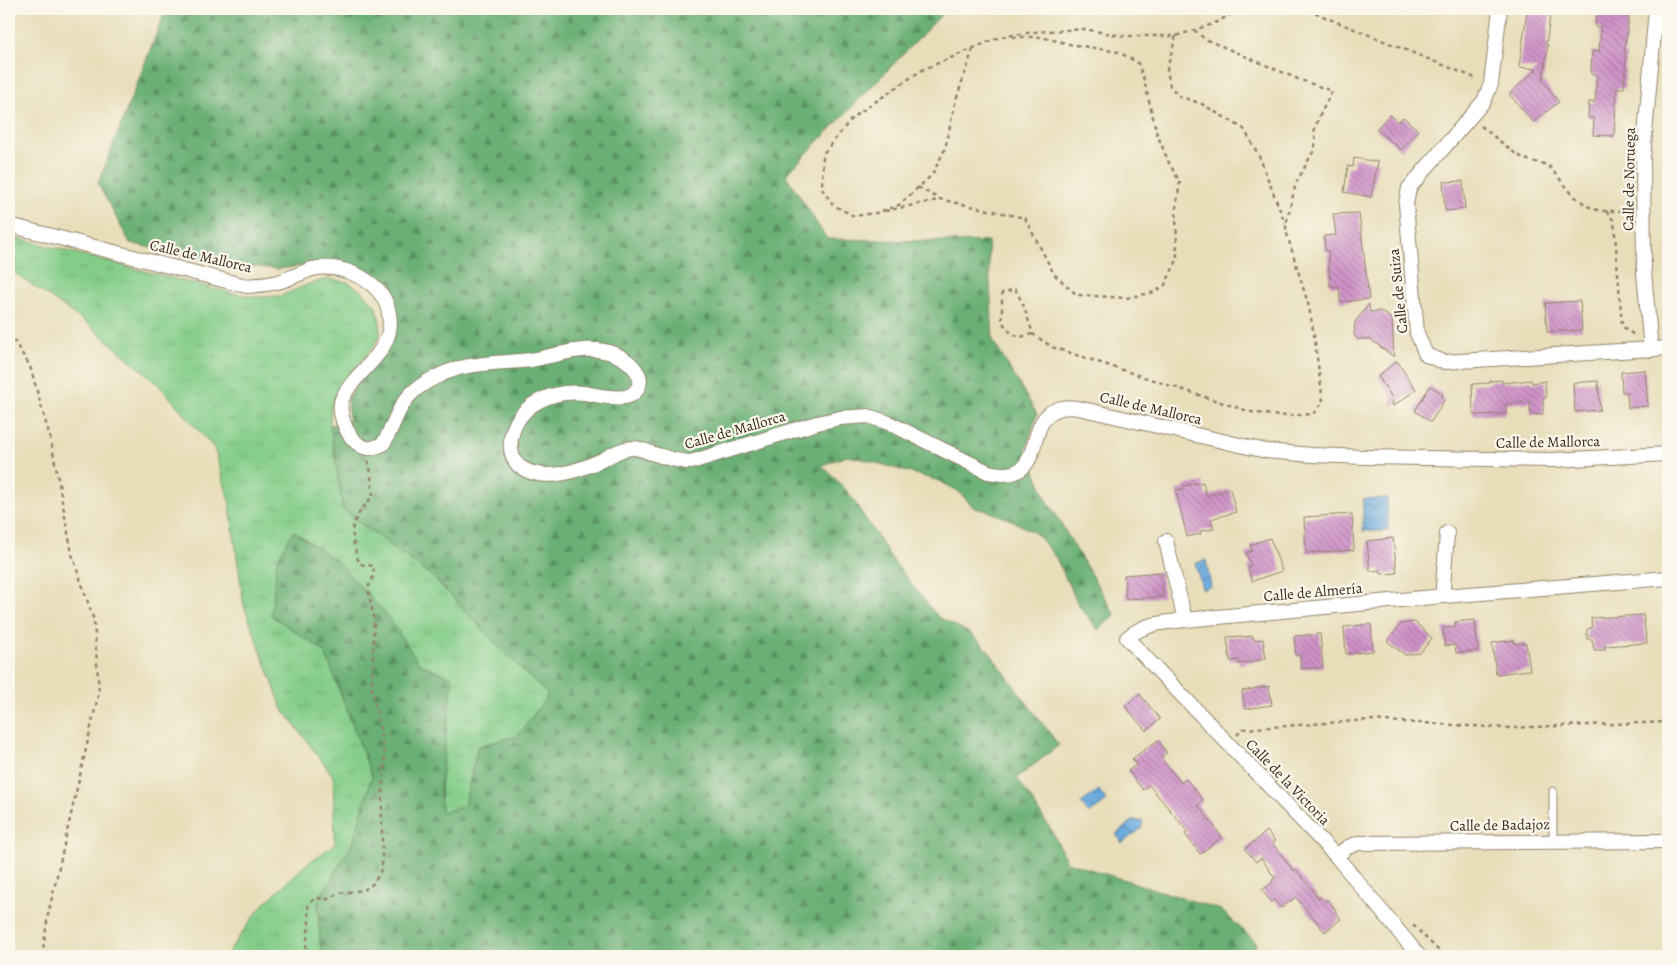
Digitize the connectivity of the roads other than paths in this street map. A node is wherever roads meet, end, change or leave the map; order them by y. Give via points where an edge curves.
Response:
1 (1500, 9) edge
2 (1656, 9) edge
3 (9, 225) edge
4 (1668, 348) edge
5 (1650, 350) junction
6 (1668, 454) edge
7 (1447, 533) dead end
8 (1166, 541) dead end
9 (1668, 578) edge
10 (1444, 596) junction
11 (1184, 620) junction
12 (1127, 638) joint
13 (1553, 791) dead end
14 (1553, 841) junction
15 (1668, 841) edge
16 (1336, 856) junction
17 (1419, 956) edge

1 - 5 street, Calle de Suiza via 1491,84 1484,101 1409,188 1406,204 1417,333 1426,355 1444,362
2 - 5 street, Calle de Noruega via 1643,157 1644,272
3 - 6 street, Calle de Mallorca via 246,286 272,284 326,268 361,277 387,303 389,328 383,346 341,401 344,425 354,441 368,448 382,444 412,392 458,368 531,360 579,350 597,350 624,358 639,378 639,388 634,394 627,397 569,393 539,400 518,419 510,448 514,460 537,473 572,472 618,451 635,448 680,462 691,462 818,423 861,415 888,423 988,472 1011,474 1022,469 1029,459 1042,422 1048,415 1069,408 1275,452 1499,460
4 - 5 street, Calle de Suiza
7 - 10 street
8 - 11 street
9 - 10 street, Calle de Almería
10 - 11 street, Calle de Almería
11 - 12 street, Calle de Almería via 1137,629
12 - 16 street, Calle de la Victoria
13 - 14 lane
14 - 15 street, Calle de Badajoz
14 - 16 street, Calle de Badajoz via 1359,843
16 - 17 street, Calle de la Victoria

